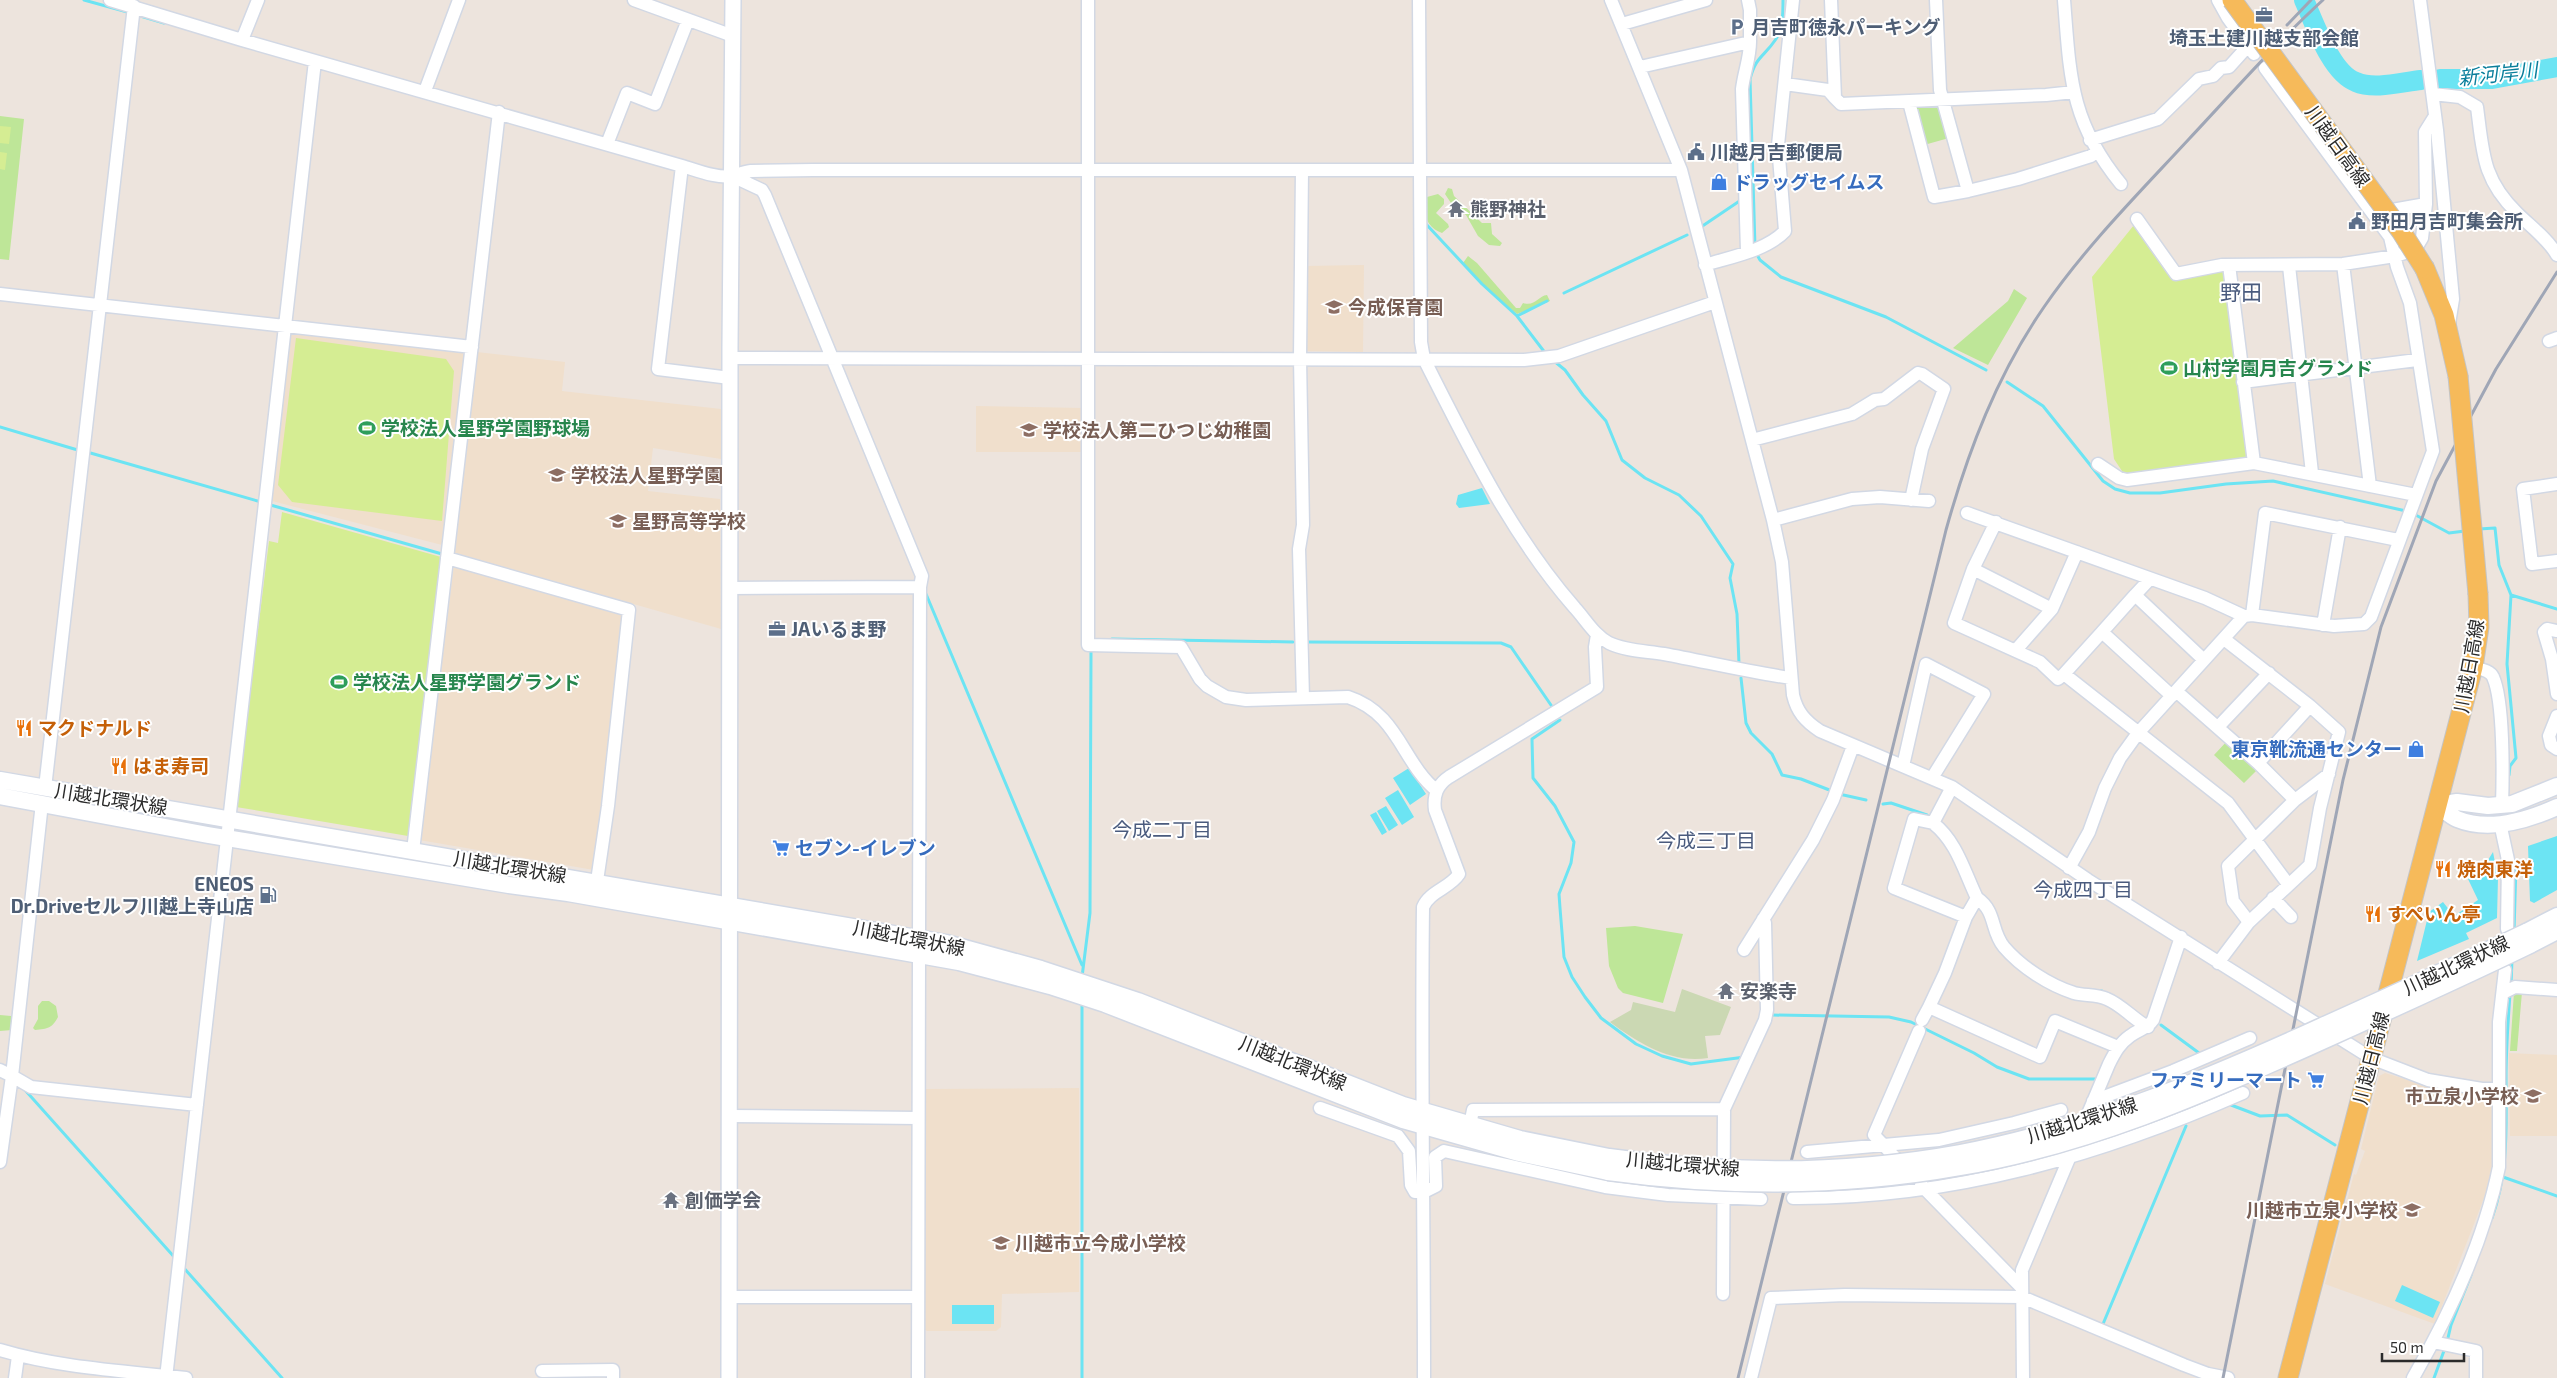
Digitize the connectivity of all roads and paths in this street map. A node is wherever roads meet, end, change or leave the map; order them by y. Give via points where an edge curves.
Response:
1 (110, 0) edge
2 (258, 0) edge
3 (459, 0) edge
4 (634, 0) edge
5 (733, 0) edge
6 (1088, 0) edge
7 (1419, 0) edge
8 (1611, 0) edge
9 (1706, 0) edge
10 (1748, 0) edge
11 (1793, 0) edge
12 (1831, 0) edge
13 (1936, 0) edge
14 (2064, 0) edge
15 (2218, 0) edge
16 (2232, 0) edge
17 (2420, 0) edge
18 (661, 5) edge
19 (134, 6) junction
20 (688, 20) junction
21 (1622, 24) junction
22 (733, 36) junction
23 (242, 40) junction
24 (1750, 42) junction
25 (315, 61) junction
26 (1640, 67) junction
27 (2265, 68) dead end
28 (1785, 84) junction
29 (425, 91) junction
30 (2074, 92) junction
31 (2433, 94) junction
32 (1834, 98) junction
33 (1943, 99) junction
34 (1909, 102) junction
35 (498, 112) junction
36 (2435, 116) junction
37 (607, 144) junction
38 (2093, 146) junction
39 (682, 166) junction
40 (1087, 170) junction
41 (1302, 170) junction
42 (1419, 170) junction
43 (1681, 170) junction
44 (732, 176) junction
45 (2121, 184) dead end
46 (1968, 191) junction
47 (2426, 204) junction
48 (2374, 214) junction
49 (2137, 219) dead end
50 (1747, 251) junction
51 (2556, 252) edge
52 (2395, 256) junction
53 (2344, 264) junction
54 (1705, 265) junction
55 (2228, 265) junction
56 (2289, 266) junction
57 (0, 294) edge
58 (1715, 302) junction
59 (101, 305) junction
60 (286, 328) junction
61 (2448, 329) junction
62 (472, 348) junction
63 (730, 358) junction
64 (829, 358) junction
65 (1086, 358) junction
66 (1300, 358) junction
67 (1424, 359) junction
68 (2417, 360) junction
69 (2356, 368) junction
70 (2301, 375) junction
71 (730, 378) junction
72 (2243, 382) junction
73 (1752, 440) junction
74 (2254, 463) junction
75 (2098, 464) dead end
76 (2312, 473) junction
77 (2557, 484) edge
78 (2370, 486) junction
79 (1911, 500) junction
80 (1929, 501) dead end
81 (2412, 505) junction
82 (1967, 512) dead end
83 (1773, 520) junction
84 (1996, 522) junction
85 (2340, 527) junction
86 (2398, 540) junction
87 (2077, 552) junction
88 (447, 558) junction
89 (2557, 560) edge
90 (1973, 569) junction
91 (2150, 580) junction
92 (730, 588) junction
93 (920, 588) junction
94 (2135, 595) junction
95 (2052, 609) junction
96 (2248, 615) junction
97 (2323, 625) junction
98 (2102, 632) junction
99 (2557, 632) edge
100 (1597, 635) junction
101 (2224, 638) junction
102 (2016, 650) junction
103 (2204, 660) junction
104 (2472, 667) junction
105 (2269, 673) junction
106 (2064, 674) junction
107 (1791, 678) junction
108 (2174, 694) junction
109 (2557, 694) edge
110 (1304, 698) junction
111 (2310, 706) junction
112 (2557, 716) edge
113 (2218, 727) junction
114 (2138, 732) junction
115 (1853, 746) junction
116 (2557, 749) edge
117 (2258, 763) junction
118 (1904, 766) junction
119 (2329, 774) junction
120 (1932, 778) junction
121 (0, 780) edge
122 (2557, 786) edge
123 (1952, 787) junction
124 (1436, 790) junction
125 (0, 796) edge
126 (43, 796) junction
127 (2295, 800) junction
128 (2437, 805) junction
129 (2502, 805) junction
130 (2557, 807) edge
131 (230, 820) junction
132 (1933, 823) junction
133 (2500, 823) junction
134 (228, 838) junction
135 (2257, 839) junction
136 (413, 851) junction
137 (2069, 868) junction
138 (596, 881) junction
139 (2288, 884) junction
140 (1978, 898) junction
141 (2273, 898) junction
142 (730, 905) junction
143 (2557, 916) edge
144 (1966, 917) junction
145 (2291, 917) dead end
146 (1763, 919) junction
147 (730, 922) junction
148 (2249, 922) junction
149 (2507, 929) dead end
150 (2557, 931) edge
151 (2181, 937) junction
152 (919, 938) junction
153 (2528, 939) junction
154 (1744, 950) dead end
155 (919, 956) junction
156 (2218, 963) junction
157 (2505, 970) dead end
158 (2557, 990) edge
159 (2503, 993) junction
160 (1929, 1007) junction
161 (2148, 1027) junction
162 (2250, 1038) dead end
163 (2118, 1046) junction
164 (2371, 1058) junction
165 (6, 1073) edge
166 (2499, 1089) junction
167 (2243, 1093) dead end
168 (2093, 1101) junction
169 (197, 1105) junction
170 (1320, 1108) dead end
171 (1724, 1109) junction
172 (2061, 1110) dead end
173 (728, 1116) junction
174 (918, 1118) junction
175 (1422, 1118) junction
176 (1470, 1125) junction
177 (1885, 1146) junction
178 (1807, 1152) dead end
179 (2069, 1158) junction
180 (0, 1162) edge
181 (1608, 1165) junction
182 (1925, 1190) junction
183 (1424, 1192) junction
184 (1793, 1198) dead end
185 (1723, 1199) junction
186 (1761, 1199) dead end
187 (2021, 1292) junction
188 (1723, 1294) dead end
189 (729, 1296) junction
190 (918, 1297) junction
191 (2433, 1342) junction
192 (0, 1350) edge
193 (18, 1356) junction
194 (542, 1371) dead end
195 (166, 1377) edge
196 (15, 1378) edge
197 (186, 1378) edge
198 (613, 1378) edge
199 (729, 1378) edge
200 (918, 1378) edge
201 (1424, 1378) edge
202 (1751, 1378) edge
203 (2023, 1378) edge
204 (2228, 1378) edge
205 (2288, 1378) edge
206 (2413, 1378) edge
207 (2476, 1378) edge

1 - 19 street
2 - 23 street
3 - 29 street
4 - 18 street
5 - 22 street
6 - 40 street
7 - 42 street
8 - 21 street
9 - 21 street
10 - 24 street
11 - 28 street
12 - 32 street
13 - 33 street
14 - 30 street
15 - 38 street via 2251,50 2213,76 2199,78 2158,119
16 - 61 main road, 川越日高線, bridge via 2401,231 2425,269
17 - 31 street
18 - 20 street
19 - 23 street
19 - 59 street
20 - 22 street
20 - 37 street via 655,104 627,93
21 - 26 street
22 - 44 street
23 - 25 street
24 - 26 street
24 - 50 street via 1742,89
25 - 29 street
25 - 60 street
26 - 43 street
27 - 48 street
28 - 32 street via 1828,90
28 - 50 street via 1778,145 1785,231 1780,237
29 - 35 street
30 - 33 street
30 - 38 street via 2082,124
31 - 36 street
31 - 51 street via 2460,97 2477,107 2490,180 2515,211
32 - 34 street via 1841,104
33 - 34 street
33 - 46 street
34 - 46 street via 1934,197
35 - 37 street
35 - 62 street
36 - 47 street via 2425,132
36 - 61 street via 2453,299
37 - 39 street
38 - 45 street
38 - 46 street via 2083,159 2018,180
39 - 44 street
39 - 71 street via 658,369
40 - 41 street
40 - 44 street via 771,171 742,172
40 - 65 street
41 - 42 street
41 - 66 street
42 - 43 street
42 - 67 street via 1419,306
43 - 54 street
44 - 63 street
44 - 64 street via 762,190 765,195
47 - 48 street
47 - 52 street via 2419,244 2414,250
48 - 52 street via 2390,237
49 - 55 street via 2176,274
50 - 54 street
52 - 53 street
52 - 68 street via 2410,303
53 - 56 street
53 - 69 street
54 - 58 street
55 - 56 street
55 - 72 street
56 - 70 street
57 - 59 street
58 - 67 street via 1558,356
58 - 73 street
59 - 60 street
59 - 126 street
60 - 62 street
60 - 131 street
61 - 104 main road, 川越日高線, bridge via 2458,376 2478,594 2479,627
62 - 88 street
63 - 64 street
63 - 71 street
64 - 65 street
64 - 93 street via 922,576
65 - 66 street
65 - 110 street via 1088,645 1181,646 1200,679 1226,697 1246,700
66 - 67 street
66 - 110 street via 1303,525 1299,549
67 - 100 street via 1496,496 1548,577
68 - 69 street
68 - 81 street via 2433,451
69 - 70 street
69 - 78 street
70 - 72 street
70 - 76 street
71 - 92 street
72 - 74 street
73 - 79 street via 1852,414 1875,400 1884,399 1918,373 1922,374 1944,389 1922,449
73 - 83 street
74 - 75 street via 2127,480
74 - 76 street
76 - 78 street
77 - 89 street via 2523,490 2532,564
78 - 81 street
79 - 80 street
79 - 83 street via 1852,499
81 - 86 street
82 - 84 street
83 - 107 street via 1782,562
84 - 87 street
84 - 90 street
85 - 86 street
85 - 96 street via 2265,513
85 - 97 street
86 - 97 street via 2371,617 2364,624
87 - 91 street
87 - 95 street
88 - 136 street
88 - 138 street via 628,610 608,806
90 - 95 street
90 - 102 street via 1954,623
91 - 94 street
91 - 96 street
92 - 93 street
92 - 142 street
93 - 152 street
94 - 98 street
94 - 103 street
95 - 102 street
96 - 97 street
96 - 101 street
98 - 106 street
98 - 108 street
99 - 109 street via 2547,629 2544,632
100 - 107 street via 1620,648
100 - 124 street via 1597,687 1440,783
101 - 103 street
101 - 105 street
102 - 106 street via 2040,662 2058,679
103 - 108 street
104 - 128 main road, 川越日高線
104 - 129 street via 2489,672 2493,677 2498,703
105 - 111 street
105 - 113 street
106 - 114 street
107 - 115 street via 1795,706 1803,718 1820,731
108 - 113 street
108 - 114 street
110 - 124 street via 1348,697 1374,711
111 - 117 street
111 - 119 street via 2338,732
112 - 116 street via 2549,736 2550,745
113 - 117 street
114 - 135 street via 2228,802
114 - 137 street via 2104,788 2090,832
115 - 118 street
115 - 146 street via 1814,840
117 - 127 street
118 - 120 street
118 - 120 street via 1926,664 1984,694
119 - 127 street
119 - 139 street via 2310,865
120 - 123 street
121 - 126 main road, 川越北環状線
122 - 129 main road via 2526,800
123 - 132 street
123 - 137 street
124 - 175 street via 1435,810 1459,874 1428,898 1423,907
125 - 126 main road, 川越北環状線
126 - 131 main road, 川越北環状線
126 - 134 main road, 川越北環状線
126 - 165 street
127 - 135 street
128 - 129 main road via 2457,802
128 - 133 main road via 2456,819
128 - 164 main road, 川越日高線
130 - 133 main road
131 - 134 street
131 - 136 main road, 川越北環状線
132 - 140 street via 1946,833 1955,848
132 - 144 street via 1914,819 1894,888
133 - 149 street via 2508,860
134 - 147 main road, 川越北環状線
134 - 169 street
135 - 139 street
135 - 148 street via 2228,866 2233,901
136 - 138 main road, 川越北環状線
137 - 151 street
138 - 142 main road, 川越北環状線
139 - 141 street
140 - 144 street
140 - 161 street via 1988,905 2003,947 2038,975 2076,994 2097,994 2111,1000 2134,1020
141 - 145 street
141 - 148 street
142 - 147 street
142 - 152 main road, 川越北環状線
143 - 153 main road, 川越北環状線
144 - 160 street via 1946,973
146 - 154 street
146 - 171 street via 1766,933 1766,1020
147 - 155 main road, 川越北環状線
147 - 173 street
148 - 156 street
150 - 153 main road, 川越北環状線
151 - 156 street
151 - 161 street via 2166,988
152 - 175 main road, 川越北環状線 via 1041,969 1138,1001
153 - 181 main road, 川越北環状線, bridge via 2436,990 2195,1097 2129,1122 2018,1154 1931,1172 1818,1183 1719,1183
155 - 174 street
155 - 175 main road, 川越北環状線 via 959,962 1106,1004 1403,1120
156 - 164 street
157 - 159 street
158 - 159 street via 2515,987
159 - 166 street via 2499,1022
160 - 163 street via 2040,1057 2055,1021
160 - 177 street via 1874,1134
161 - 163 street via 2132,1034
162 - 168 street via 2173,1072
163 - 168 street
164 - 166 street via 2428,1080
164 - 205 main road, 川越日高線
165 - 169 street via 31,1087
165 - 180 street
166 - 191 street via 2500,1143 2494,1190 2459,1290
167 - 179 street via 2177,1122
168 - 179 street
169 - 195 street
170 - 183 street via 1398,1136 1409,1151 1411,1185 1415,1192
171 - 176 street via 1474,1110
171 - 185 street
172 - 177 street via 1958,1136
173 - 174 street
173 - 189 street
174 - 190 street
175 - 176 main road, 川越北環状線
175 - 181 main road, 川越北環状線 via 1519,1153
175 - 183 street
176 - 181 main road, 川越北環状線
177 - 178 street
177 - 182 street
179 - 182 street
179 - 187 street via 2022,1270
182 - 184 street
182 - 187 street
183 - 185 street via 1436,1186 1435,1156 1444,1151 1605,1187
183 - 201 street
185 - 186 street
185 - 188 street
187 - 202 street via 1772,1298
187 - 203 street
187 - 204 street via 2175,1361
189 - 190 street
189 - 199 street
190 - 200 street
191 - 206 street
191 - 207 street via 2476,1350
192 - 193 street
193 - 195 street
193 - 196 street
194 - 198 street via 613,1370
195 - 197 street

